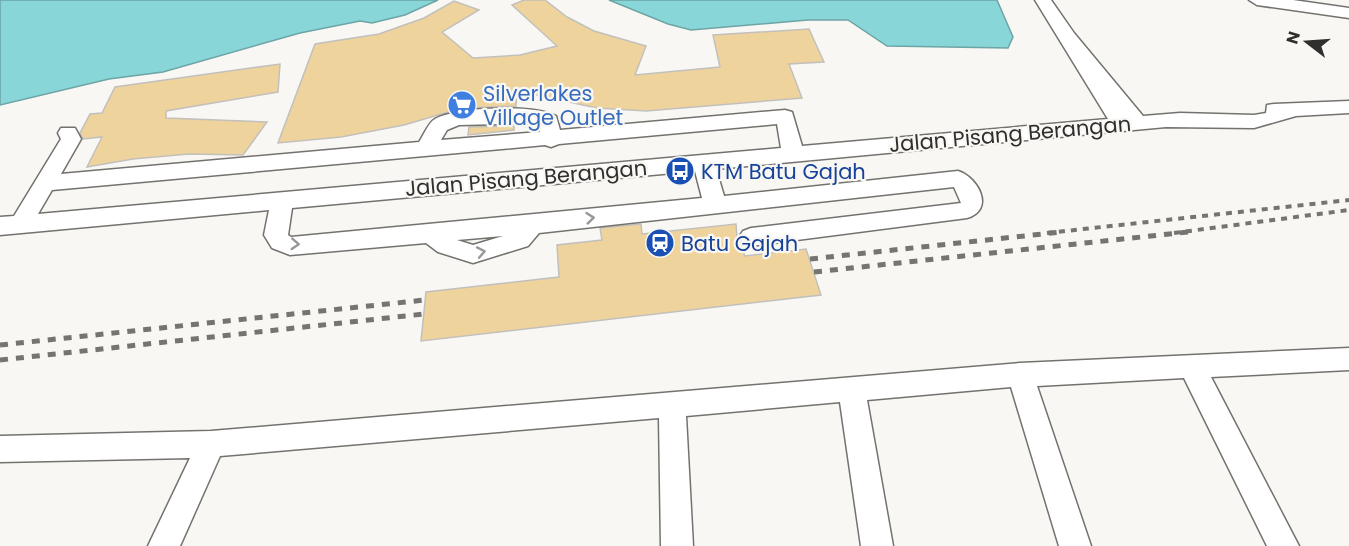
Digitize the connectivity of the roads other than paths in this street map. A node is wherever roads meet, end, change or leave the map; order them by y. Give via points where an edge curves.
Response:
1 (1043, 0) edge
2 (1257, 0) edge
3 (1349, 13) edge
4 (1104, 88) junction
5 (1349, 107) edge
6 (1171, 120) junction
7 (733, 122) junction
8 (1129, 124) junction
9 (1084, 128) junction
10 (68, 133) dead end
11 (491, 138) junction
12 (551, 140) junction
13 (425, 150) junction
14 (793, 153) junction
15 (744, 158) junction
16 (703, 162) junction
17 (485, 182) junction
18 (44, 183) junction
19 (778, 198) junction
20 (282, 200) junction
21 (714, 205) junction
22 (10, 225) edge
23 (790, 232) junction
24 (751, 237) dead end
25 (1349, 359) edge
26 (1191, 365) junction
27 (1020, 375) junction
28 (852, 389) junction
29 (672, 405) junction
30 (211, 444) junction
31 (5, 455) edge
32 (164, 546) edge
33 (676, 546) edge
34 (877, 546) edge
35 (1075, 546) edge
36 (1283, 546) edge

1 - 4 street
2 - 3 street
4 - 6 street
4 - 8 street
4 - 9 street via 1098,115
5 - 6 street, Jalan Pisang Berangan
6 - 8 street, Jalan Pisang Berangan
7 - 12 street
7 - 14 street via 785,117
7 - 15 street
8 - 9 street, Jalan Pisang Berangan
9 - 14 street, Jalan Pisang Berangan
10 - 18 street via 71,139
11 - 12 street
11 - 13 street
11 - 17 street
12 - 13 street via 549,121 541,116 456,118 440,125
13 - 18 street
14 - 15 street, Jalan Pisang Berangan
15 - 16 street, Jalan Pisang Berangan
16 - 17 street, Jalan Pisang Berangan
16 - 21 street
17 - 20 street, Jalan Pisang Berangan
18 - 22 street
19 - 21 street
19 - 23 street
19 - 23 street via 958,179 965,183 972,200 967,210
20 -> 21 street via 276,235 280,242 290,246 429,233 446,246 473,254 520,240 532,225
20 - 22 street, Jalan Pisang Berangan
23 - 24 street
25 - 26 street
26 - 27 street
26 - 36 street
27 - 28 street
27 - 35 street
28 - 29 street
28 - 34 street
29 - 30 street
29 - 33 street
30 - 31 street
30 - 32 street

